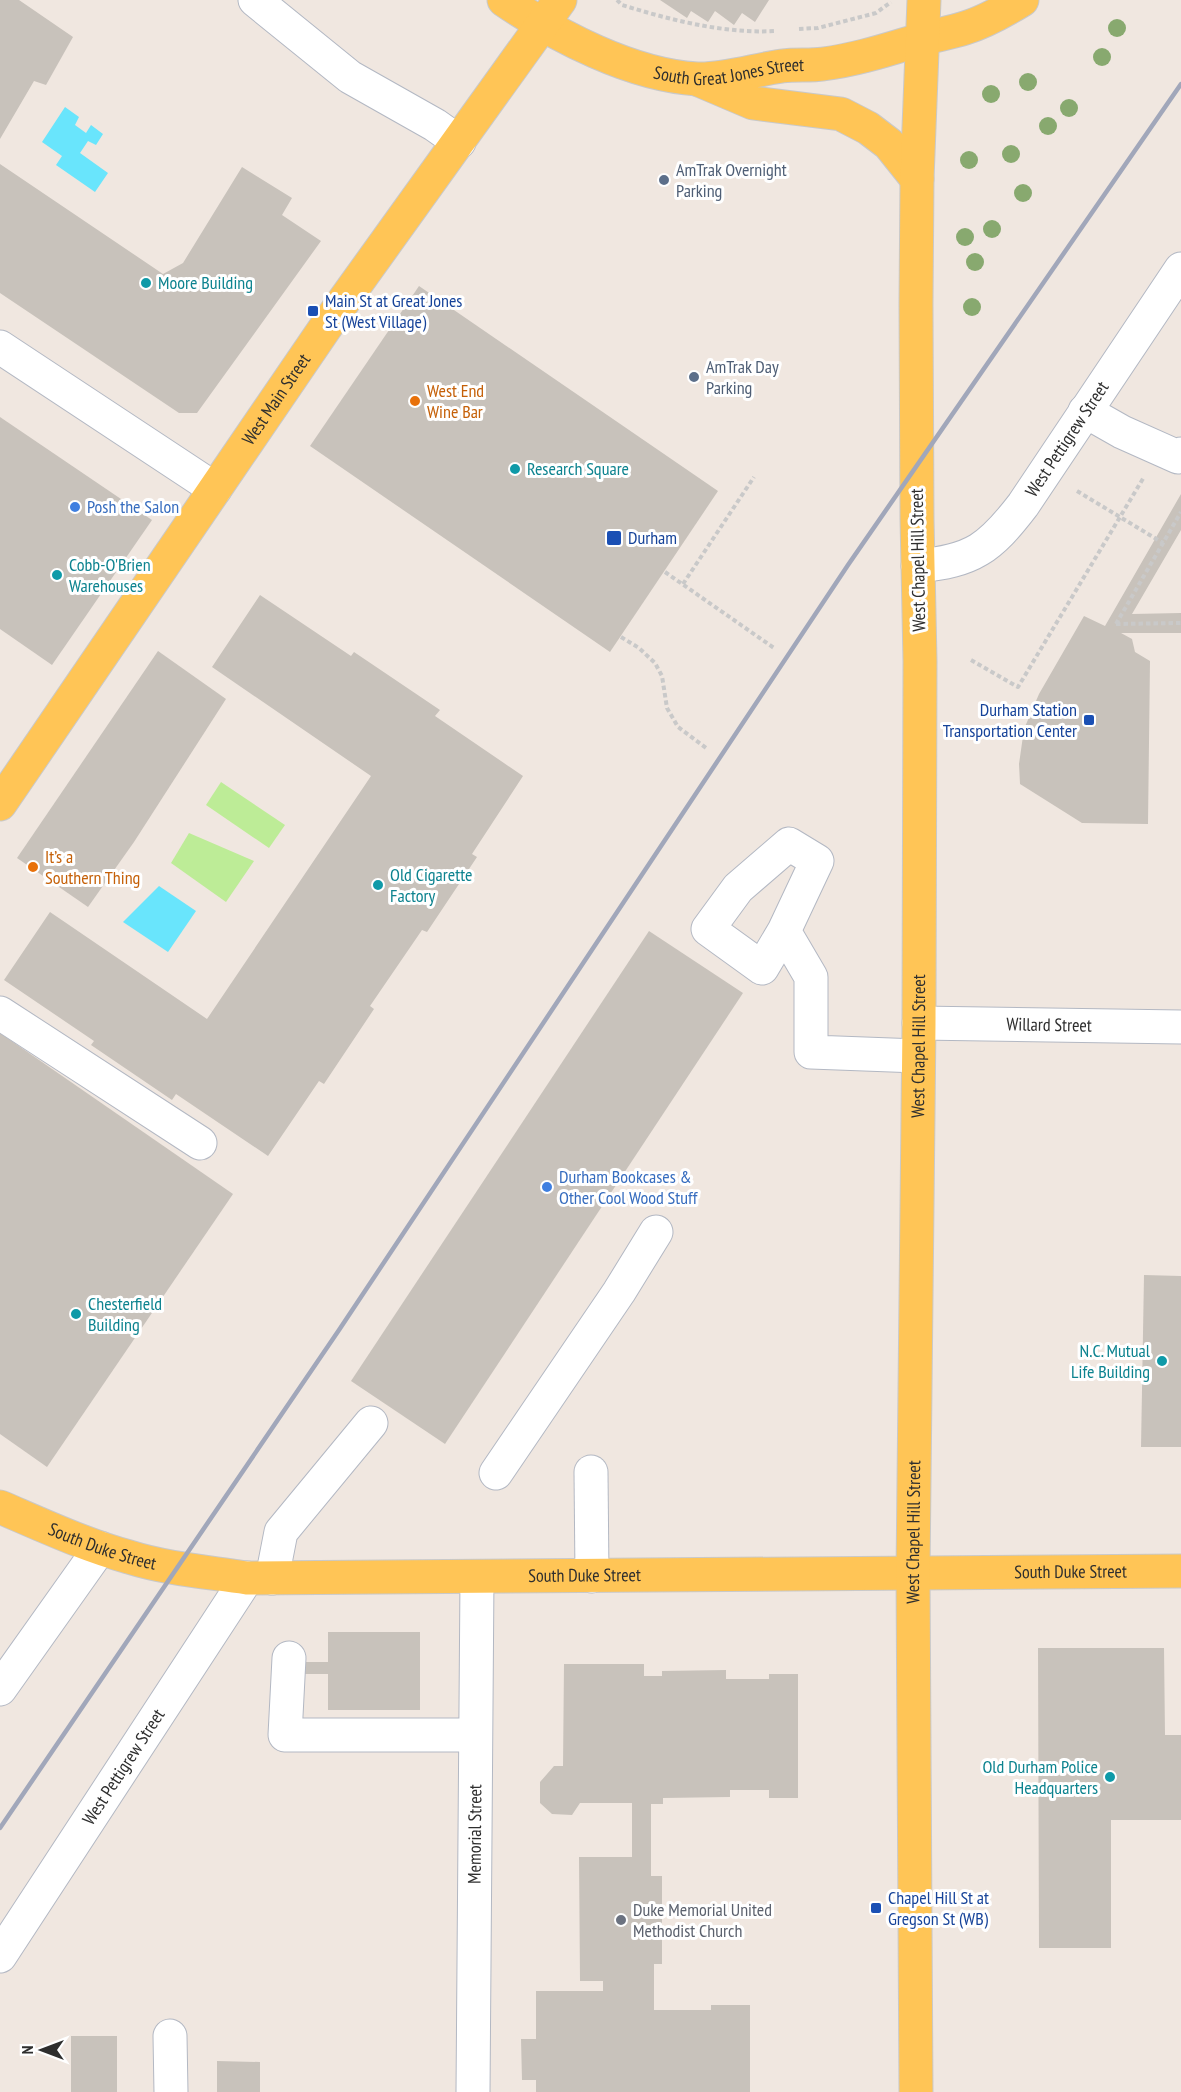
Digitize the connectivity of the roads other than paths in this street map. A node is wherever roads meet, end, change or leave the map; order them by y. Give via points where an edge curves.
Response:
1 (255, 0) edge
2 (504, 0) edge
3 (924, 0) edge
4 (1022, 0) edge
5 (551, 12) edge
6 (923, 39) junction
7 (698, 79) junction
8 (459, 142) junction
9 (917, 179) junction
10 (1181, 269) edge
11 (0, 347) edge
12 (1085, 411) junction
13 (1171, 452) edge
14 (215, 489) junction
15 (918, 566) junction
16 (0, 804) edge
17 (784, 931) dead end
18 (0, 1013) edge
19 (919, 1023) junction
20 (1181, 1027) edge
21 (918, 1056) junction
22 (200, 1143) dead end
23 (656, 1232) dead end
24 (371, 1423) dead end
25 (591, 1472) dead end
26 (496, 1473) dead end
27 (0, 1507) edge
28 (100, 1548) junction
29 (1181, 1571) edge
30 (913, 1573) junction
31 (592, 1576) junction
32 (477, 1577) junction
33 (260, 1578) junction
34 (290, 1658) dead end
35 (0, 1689) edge
36 (476, 1735) junction
37 (0, 1956) edge
38 (170, 2036) dead end
39 (171, 2092) edge
40 (473, 2092) edge
41 (916, 2092) edge

1 - 8 street via 350,77
2 - 5 main road, South Great Jones Street
3 - 6 main road, West Chapel Hill Street
4 - 6 main road, South Great Jones Street via 966,28
5 - 7 main road, South Great Jones Street via 588,49 657,72
5 - 8 main road, West Main Street
6 - 7 main road, South Great Jones Street via 856,59
6 - 9 main road, West Chapel Hill Street
7 - 9 main road via 753,103 841,114 890,144
8 - 14 main road, West Main Street
9 - 15 main road, West Chapel Hill Street
10 - 12 street, West Pettigrew Street
11 - 14 street
12 - 13 street via 1122,432
12 - 15 street, West Pettigrew Street via 1001,534 962,558
14 - 16 main road, West Main Street
15 - 19 main road, West Chapel Hill Street
17 - 21 street via 811,977 811,1052
18 - 22 street
19 - 20 street, Willard Street
19 - 21 main road, West Chapel Hill Street
21 - 30 main road, West Chapel Hill Street
23 - 26 street
24 - 33 street via 281,1532
25 - 31 street
27 - 28 main road, South Duke Street
28 - 33 main road, South Duke Street via 177,1568
28 - 35 street
29 - 30 main road, South Duke Street
30 - 31 main road, South Duke Street
30 - 41 main road, West Chapel Hill Street
31 - 32 main road, South Duke Street
32 - 33 main road, South Duke Street
32 - 36 street, Memorial Street
33 - 37 street, West Pettigrew Street
34 - 36 street via 285,1735
36 - 40 street, Memorial Street
38 - 39 street

